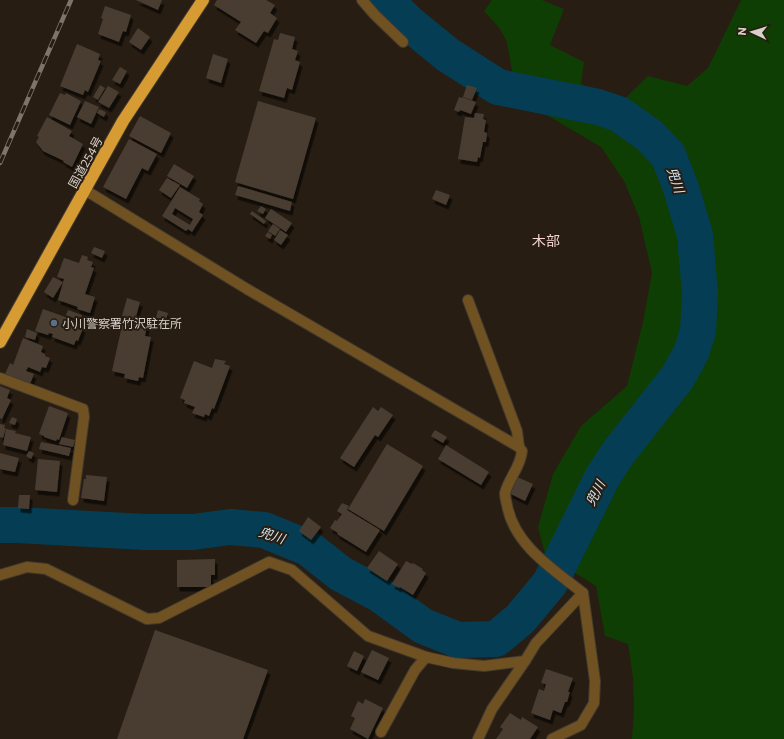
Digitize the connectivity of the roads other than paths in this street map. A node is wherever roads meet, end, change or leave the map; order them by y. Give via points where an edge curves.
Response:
1 (203, 0) edge
2 (362, 0) edge
3 (403, 42) dead end
4 (85, 190) junction
5 (468, 300) dead end
6 (0, 342) edge
7 (0, 378) edge
8 (519, 447) junction
9 (74, 500) dead end
10 (0, 574) edge
11 (583, 593) junction
12 (426, 657) junction
13 (525, 661) junction
14 (381, 732) dead end
15 (478, 739) edge
16 (552, 739) edge

1 - 4 highway, 国道254号 via 123,121
2 - 3 street
4 - 6 highway, 国道254号
4 - 8 street via 247,289
5 - 8 street via 517,431
7 - 9 street via 83,409
8 - 11 street via 522,450 522,458 505,494 509,515 521,537 537,556
10 - 12 street via 27,567 46,569 146,619 159,618 268,562 292,570 368,636
11 - 13 street via 536,643
11 - 16 street via 595,681 594,703 581,725
12 - 13 street via 484,666
12 - 14 street via 415,670
13 - 15 street via 492,709

